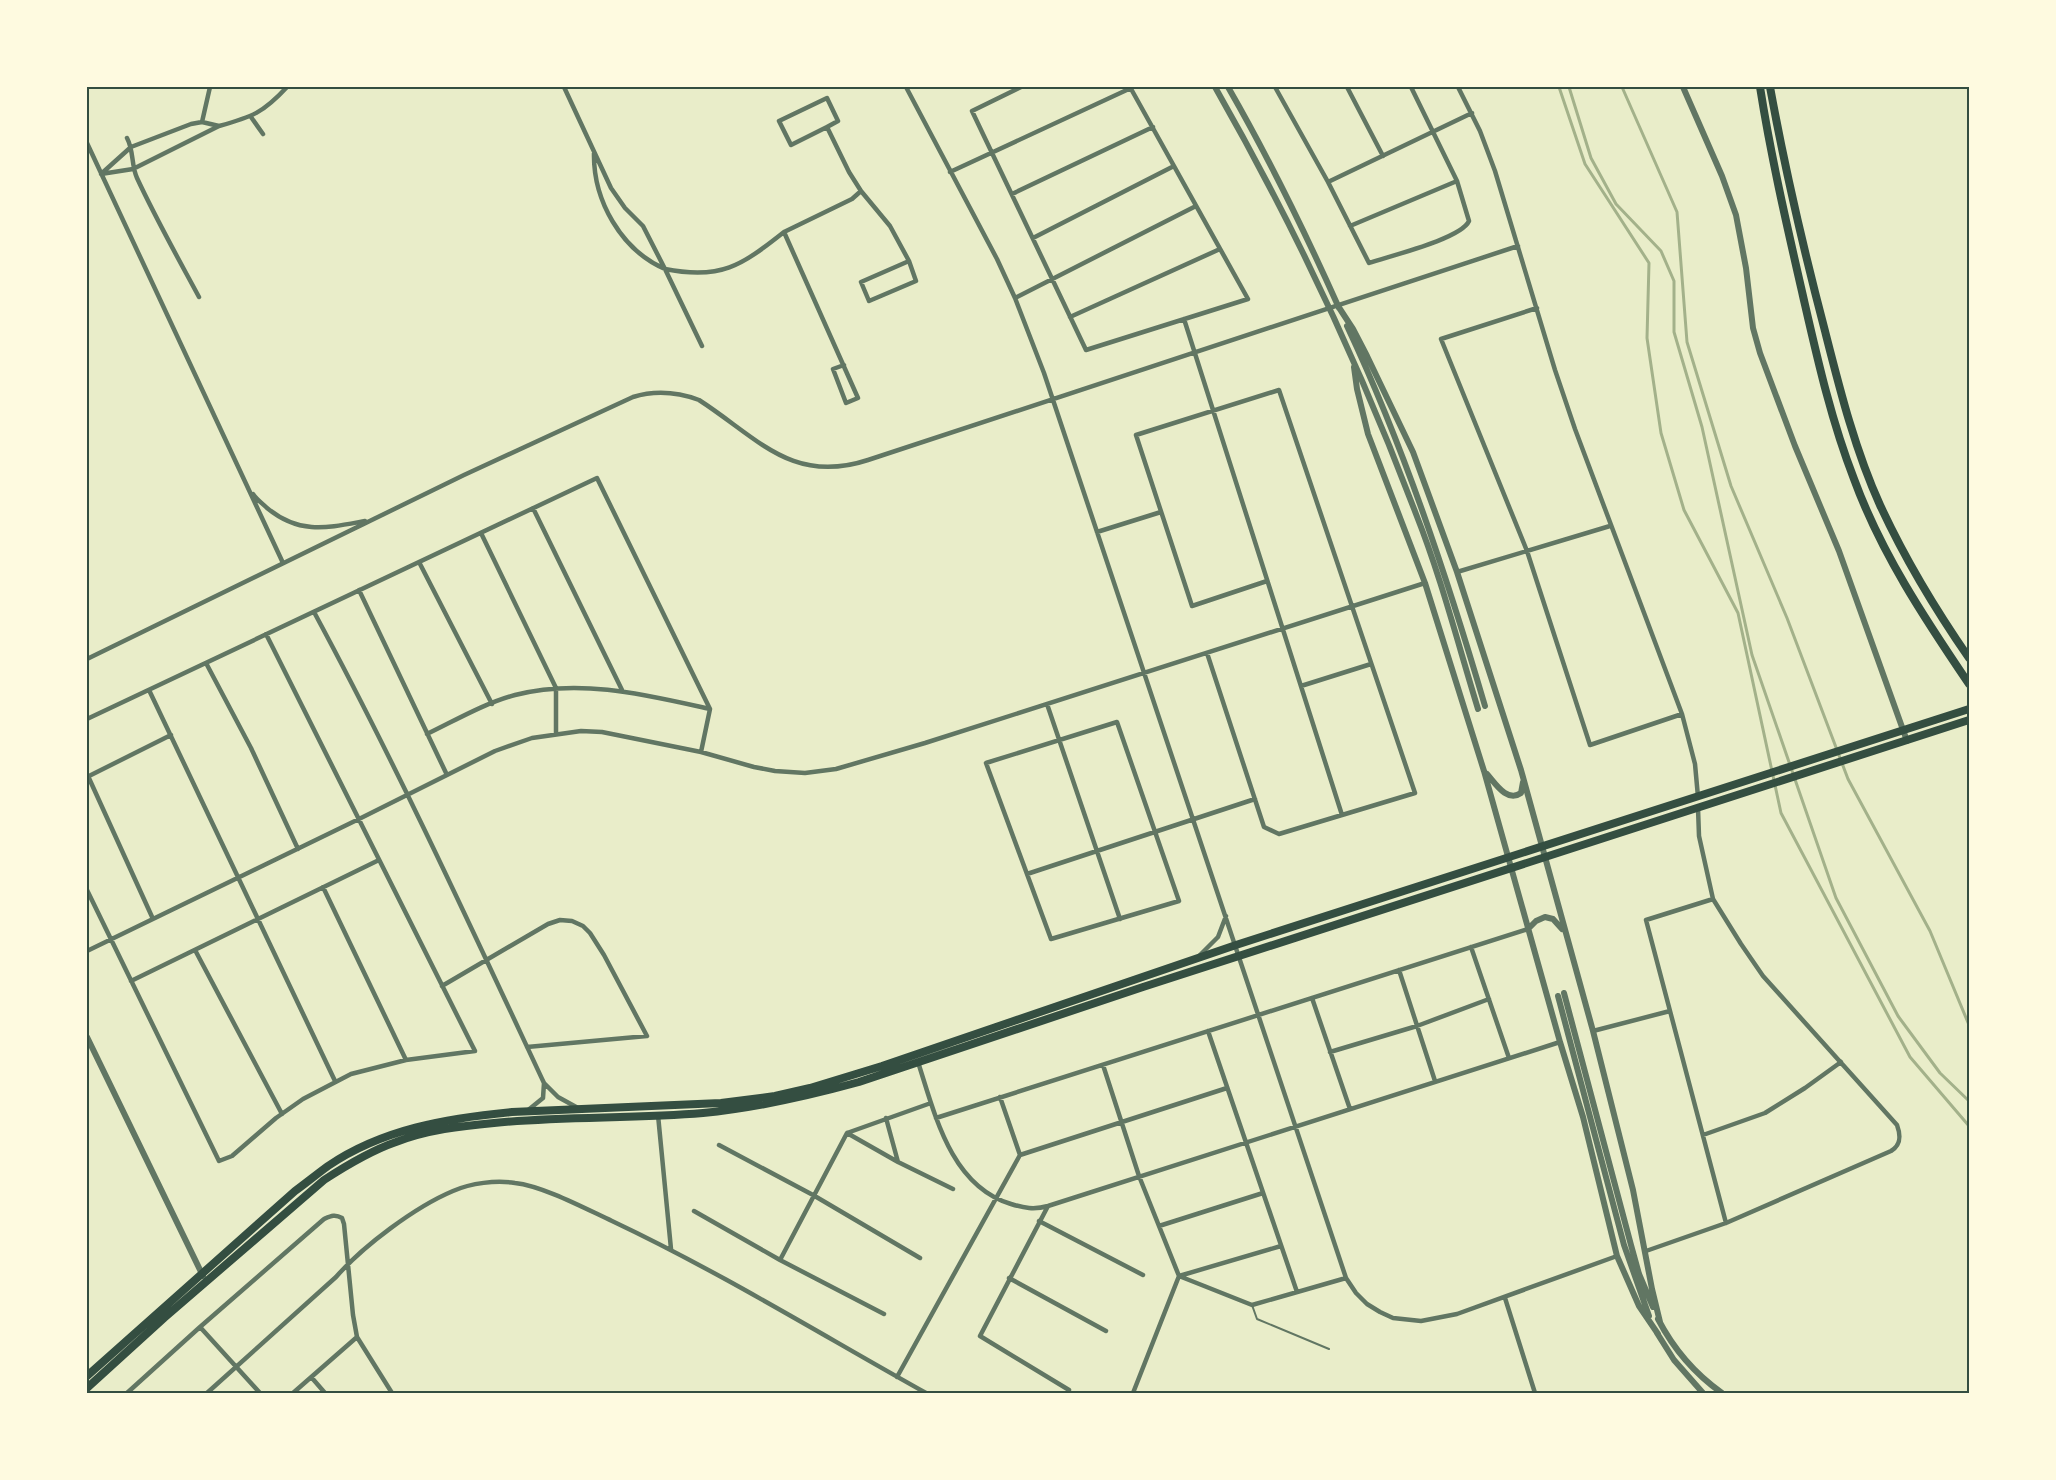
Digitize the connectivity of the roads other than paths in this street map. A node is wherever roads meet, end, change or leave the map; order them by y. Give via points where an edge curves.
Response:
1 (210, 87) edge
2 (287, 87) edge
3 (564, 87) edge
4 (906, 87) edge
5 (1021, 87) edge
6 (1130, 87) edge
7 (1215, 87) edge
8 (1228, 87) edge
9 (1275, 87) edge
10 (1347, 87) edge
11 (1410, 87) edge
12 (1458, 87) edge
13 (1683, 87) edge
14 (1760, 87) edge
15 (1770, 87) edge
16 (1472, 113) junction
17 (252, 117) junction
18 (202, 122) junction
19 (219, 126) junction
20 (827, 127) junction
21 (1153, 127) junction
22 (1433, 132) junction
23 (263, 135) dead end
24 (127, 138) dead end
25 (87, 143) edge
26 (131, 147) junction
27 (594, 151) junction
28 (992, 152) junction
29 (1383, 156) junction
30 (1174, 166) junction
31 (133, 169) junction
32 (950, 172) junction
33 (101, 174) junction
34 (1457, 181) junction
35 (1328, 182) junction
36 (861, 191) junction
37 (1012, 194) junction
38 (1196, 206) junction
39 (1350, 226) junction
40 (784, 232) junction
41 (1033, 238) junction
42 (1518, 246) junction
43 (1220, 249) junction
44 (909, 261) junction
45 (665, 269) junction
46 (1052, 278) junction
47 (199, 297) dead end
48 (1015, 298) junction
49 (1338, 306) junction
50 (1329, 308) junction
51 (1537, 308) junction
52 (1070, 318) junction
53 (1184, 319) junction
54 (702, 346) dead end
55 (1194, 353) junction
56 (844, 365) junction
57 (1354, 367) junction
58 (1052, 399) junction
59 (1213, 411) junction
60 (244, 480) junction
61 (533, 508) junction
62 (1161, 512) junction
63 (374, 519) junction
64 (1610, 526) junction
65 (1097, 532) junction
66 (481, 533) junction
67 (1527, 551) junction
68 (419, 562) junction
69 (283, 563) junction
70 (1457, 572) junction
71 (1267, 581) junction
72 (1425, 583) junction
73 (359, 590) junction
74 (1352, 607) junction
75 (314, 612) junction
76 (1283, 629) junction
77 (266, 634) junction
78 (1207, 653) junction
79 (87, 658) edge
80 (1969, 658) edge
81 (206, 663) junction
82 (1371, 664) junction
83 (1144, 673) junction
84 (1969, 684) edge
85 (1301, 686) junction
86 (556, 688) junction
87 (149, 690) junction
88 (622, 690) junction
89 (492, 704) junction
90 (1047, 704) junction
91 (710, 709) junction
92 (1969, 709) edge
93 (1682, 714) junction
94 (87, 719) edge
95 (1969, 720) edge
96 (1904, 731) junction
97 (427, 734) junction
98 (556, 734) junction
99 (171, 735) junction
100 (1060, 740) junction
101 (1907, 741) junction
102 (701, 752) junction
103 (1484, 771) junction
104 (447, 775) junction
105 (88, 776) edge
106 (1523, 779) junction
107 (409, 795) junction
108 (1698, 797) junction
109 (1255, 799) junction
110 (1698, 808) junction
111 (1342, 815) junction
112 (359, 819) junction
113 (1194, 819) junction
114 (1155, 832) junction
115 (1543, 847) junction
116 (298, 849) junction
117 (1097, 852) junction
118 (1546, 857) junction
119 (1508, 858) junction
120 (379, 860) junction
121 (1511, 868) junction
122 (1027, 874) junction
123 (239, 878) junction
124 (323, 887) junction
125 (87, 890) edge
126 (1713, 899) junction
127 (1226, 916) junction
128 (153, 919) junction
129 (258, 919) junction
130 (1120, 919) junction
131 (1528, 929) junction
132 (1565, 935) junction
133 (111, 939) junction
134 (1236, 945) junction
135 (1472, 947) junction
136 (195, 950) junction
137 (87, 951) edge
138 (1240, 956) junction
139 (486, 960) junction
140 (1193, 960) junction
141 (1399, 970) junction
142 (131, 981) junction
143 (442, 986) junction
144 (1312, 998) junction
145 (1489, 999) junction
146 (1670, 1011) junction
147 (1259, 1015) junction
148 (1417, 1026) junction
149 (1208, 1031) junction
150 (1593, 1031) junction
151 (87, 1037) edge
152 (1560, 1042) junction
153 (527, 1047) junction
154 (1330, 1052) junction
155 (916, 1058) junction
156 (1509, 1058) junction
157 (406, 1060) junction
158 (1841, 1062) junction
159 (1103, 1065) junction
160 (335, 1080) junction
161 (1436, 1082) junction
162 (544, 1083) junction
163 (1227, 1088) junction
164 (1000, 1097) junction
165 (931, 1103) junction
166 (580, 1108) junction
167 (1350, 1109) junction
168 (527, 1111) junction
169 (657, 1111) junction
170 (282, 1114) junction
171 (886, 1118) junction
172 (936, 1118) junction
173 (1122, 1123) junction
174 (1296, 1126) junction
175 (847, 1133) junction
176 (1703, 1135) junction
177 (1246, 1142) junction
178 (719, 1144) dead end
179 (1020, 1155) junction
180 (898, 1162) junction
181 (1139, 1176) junction
182 (953, 1190) dead end
183 (1263, 1193) junction
184 (813, 1195) junction
185 (995, 1199) junction
186 (1048, 1206) junction
187 (694, 1211) dead end
188 (1039, 1221) junction
189 (1726, 1223) junction
190 (1159, 1226) junction
191 (1281, 1246) junction
192 (671, 1249) junction
193 (1646, 1251) junction
194 (1617, 1256) junction
195 (920, 1258) dead end
196 (780, 1260) junction
197 (349, 1263) junction
198 (201, 1272) junction
199 (1143, 1275) dead end
200 (1179, 1276) junction
201 (1010, 1278) junction
202 (1346, 1278) junction
203 (206, 1282) junction
204 (1297, 1292) junction
205 (1505, 1298) junction
206 (1252, 1305) junction
207 (884, 1314) dead end
208 (1660, 1322) junction
209 (201, 1327) junction
210 (1106, 1331) dead end
211 (1658, 1335) junction
212 (357, 1336) junction
213 (1329, 1349) dead end
214 (237, 1367) junction
215 (87, 1376) edge
216 (897, 1377) junction
217 (312, 1378) junction
218 (87, 1388) edge
219 (1069, 1390) dead end
220 (127, 1393) edge
221 (207, 1393) edge
222 (260, 1393) edge
223 (293, 1393) edge
224 (325, 1393) edge
225 (393, 1393) edge
226 (926, 1393) edge
227 (1133, 1393) edge
228 (1535, 1393) edge
229 (1703, 1393) edge
230 (1722, 1393) edge

1 - 18 street
2 - 17 street
3 - 27 street
4 - 32 street
5 - 28 street via 972,111
6 - 21 street
6 - 28 street
7 - 50 street
8 - 49 street via 1297,214
9 - 35 street
10 - 29 street
11 - 22 street
12 - 16 street
13 - 96 street via 1736,215 1760,352 1839,551
14 - 84 highway via 1797,271 1825,387 1854,480 1892,560
15 - 80 highway via 1798,224 1864,464 1901,547
16 - 22 street
16 - 42 street
17 - 19 street
17 - 23 street
18 - 19 street
18 - 26 street
19 - 31 street
20 - 20 street via 791,145 779,121 827,98 838,121
20 - 36 street
21 - 30 street
21 - 37 street
22 - 29 street
22 - 34 street
24 - 26 street
25 - 33 street
26 - 31 street
26 - 33 street
27 - 45 street via 611,188 643,226
27 - 45 street via 597,186 617,228 637,252
28 - 32 street
28 - 37 street
29 - 35 street
30 - 38 street
30 - 41 street
31 - 33 street
31 - 47 street
32 - 48 street
33 - 60 street
34 - 39 street
34 - 39 street via 1469,221 1451,237 1369,263
35 - 39 street
36 - 40 street via 852,200
36 - 44 street via 890,226
37 - 41 street
38 - 43 street
38 - 46 street
40 - 45 street via 733,267 693,273
40 - 56 street
41 - 46 street
42 - 49 street
42 - 51 street
43 - 52 street
43 - 53 street via 1248,299
44 - 44 street via 916,280 869,301 861,282
45 - 54 street
46 - 48 street
46 - 52 street
48 - 58 street
49 - 50 street
49 - 57 street via 1415,494 1466,642 1482,707 1417,516
49 - 70 street via 1363,347 1413,452
50 - 55 street
50 - 57 street
51 - 64 street
51 - 67 street via 1441,339
52 - 53 street via 1086,350
53 - 55 street
55 - 58 street
55 - 59 street
56 - 56 street via 858,398 846,403 833,369
57 - 72 street via 1368,434
58 - 63 street via 853,465 823,469 778,455 699,400 676,393 644,394
58 - 65 street
59 - 62 street via 1136,435
59 - 71 street
59 - 74 street via 1279,390
60 - 63 street via 273,513 294,524 318,529
60 - 69 street
61 - 66 street
61 - 88 street
61 - 91 street via 597,478
62 - 65 street
62 - 71 street via 1192,606
63 - 69 street
64 - 67 street
64 - 93 street
65 - 83 street
66 - 68 street
66 - 86 street
67 - 70 street
67 - 93 street via 1590,745
68 - 73 street
68 - 89 street
69 - 79 street
70 - 106 street
71 - 76 street
72 - 74 street
72 - 103 street
73 - 75 street
73 - 97 street
74 - 76 street
74 - 82 street
75 - 77 street
75 - 107 street
76 - 78 street
76 - 85 street
77 - 81 street
77 - 112 street
78 - 83 street
78 - 109 street
81 - 87 street
81 - 116 street
82 - 85 street
82 - 111 street via 1415,793
83 - 90 street
83 - 113 street
85 - 111 street
86 - 88 street
86 - 89 street via 517,694
86 - 98 street
87 - 94 street
87 - 99 street
88 - 91 street
89 - 97 street
90 - 100 street
90 - 102 street via 836,769 805,773 754,767
91 - 102 street
92 - 96 main road
93 - 108 street via 1695,764
95 - 101 main road
96 - 101 street
96 - 108 main road
97 - 104 street
98 - 102 street via 602,732
98 - 104 street via 516,743
99 - 105 street
99 - 123 street
100 - 114 street via 1117,722
100 - 117 street
100 - 122 street via 986,763
101 - 110 main road
103 - 106 street via 1511,796 1521,793
103 - 119 street
104 - 107 street
105 - 128 street
106 - 115 street
107 - 112 street
107 - 139 street
108 - 115 main road
109 - 111 street via 1264,827 1279,834
109 - 113 street
110 - 118 main road
110 - 126 street via 1699,836
112 - 116 street
112 - 120 street
113 - 114 street
113 - 127 street
114 - 117 street
114 - 130 street via 1179,901
115 - 118 street
115 - 119 main road
116 - 123 street
117 - 122 street
117 - 130 street
118 - 121 main road
118 - 132 street
119 - 121 street
119 - 134 main road
120 - 124 street
120 - 143 street
121 - 131 street
121 - 138 main road
122 - 130 street via 1051,939
123 - 128 street
123 - 129 street
124 - 129 street
124 - 157 street
125 - 133 street
126 - 146 street via 1646,920
126 - 158 street via 1763,976
127 - 134 street
127 - 140 street via 1218,937
128 - 133 street
129 - 136 street
129 - 160 street
131 - 132 street via 1545,917 1557,923
131 - 135 street
131 - 152 street
132 - 150 street
133 - 137 street
133 - 142 street
134 - 138 street
134 - 140 main road
135 - 141 street
135 - 145 street
136 - 142 street
136 - 170 street
138 - 147 street
138 - 155 main road
139 - 143 street
139 - 153 street
139 - 153 street via 548,924 566,920 583,926 597,943 647,1036
140 - 155 main road
141 - 144 street
141 - 148 street
142 - 170 street via 219,1161 232,1156
143 - 157 street via 475,1051
144 - 147 street
144 - 154 street
145 - 148 street
145 - 156 street
146 - 150 street
146 - 176 street
147 - 149 street
147 - 174 street
148 - 154 street
148 - 161 street
149 - 159 street
149 - 163 street
150 - 193 street
151 - 198 street
152 - 156 street
152 - 194 street
153 - 162 street
154 - 167 street
155 - 165 street
155 - 169 main road via 817,1094 702,1113
156 - 161 street
157 - 160 street via 366,1068
158 - 176 street via 1765,1113
158 - 189 street via 1897,1125 1900,1135 1896,1148
159 - 164 street
159 - 173 street
160 - 170 street
161 - 167 street
162 - 166 street via 558,1097
162 - 168 street via 543,1098
163 - 173 street
163 - 177 street
164 - 172 street
164 - 179 street
165 - 171 street
165 - 172 street
166 - 168 main road
166 - 169 main road
167 - 174 street
168 - 198 main road via 482,1114 419,1126 361,1148 329,1165 295,1191
169 - 192 street
169 - 203 main road via 446,1128 397,1141 324,1180
171 - 175 street
171 - 180 street
172 - 185 street via 965,1173
173 - 179 street
173 - 181 street
174 - 177 street
174 - 202 street
175 - 180 street
175 - 184 street
176 - 189 street
177 - 181 street
177 - 183 street
178 - 184 street
179 - 185 street
180 - 182 street
181 - 186 street
181 - 190 street
183 - 190 street
183 - 191 street
184 - 195 street
184 - 196 street
185 - 186 street via 1026,1209
185 - 216 street
186 - 188 street
187 - 196 street
188 - 199 street
188 - 201 street
189 - 193 street
190 - 200 street
191 - 200 street
191 - 204 street
192 - 197 street via 553,1194 516,1183 493,1183 453,1191 431,1203
192 - 216 street
193 - 208 street
194 - 205 street
194 - 211 street via 1639,1306
196 - 207 street
197 - 209 street via 342,1218 324,1219
197 - 212 street
197 - 214 street
198 - 203 street
198 - 215 main road
200 - 206 street
200 - 227 street
201 - 210 street
201 - 219 street via 980,1335
202 - 204 street
202 - 205 street via 1367,1304 1406,1321 1437,1319
203 - 218 main road
204 - 206 street
205 - 228 street
206 - 213 lane via 1257,1319
208 - 211 street via 1631,1245 1561,995 1624,1245
208 - 230 street via 1690,1365
209 - 214 street
209 - 220 street
211 - 229 street
212 - 217 street
212 - 225 street
214 - 221 street
214 - 222 street
216 - 226 street
217 - 223 street
217 - 224 street

